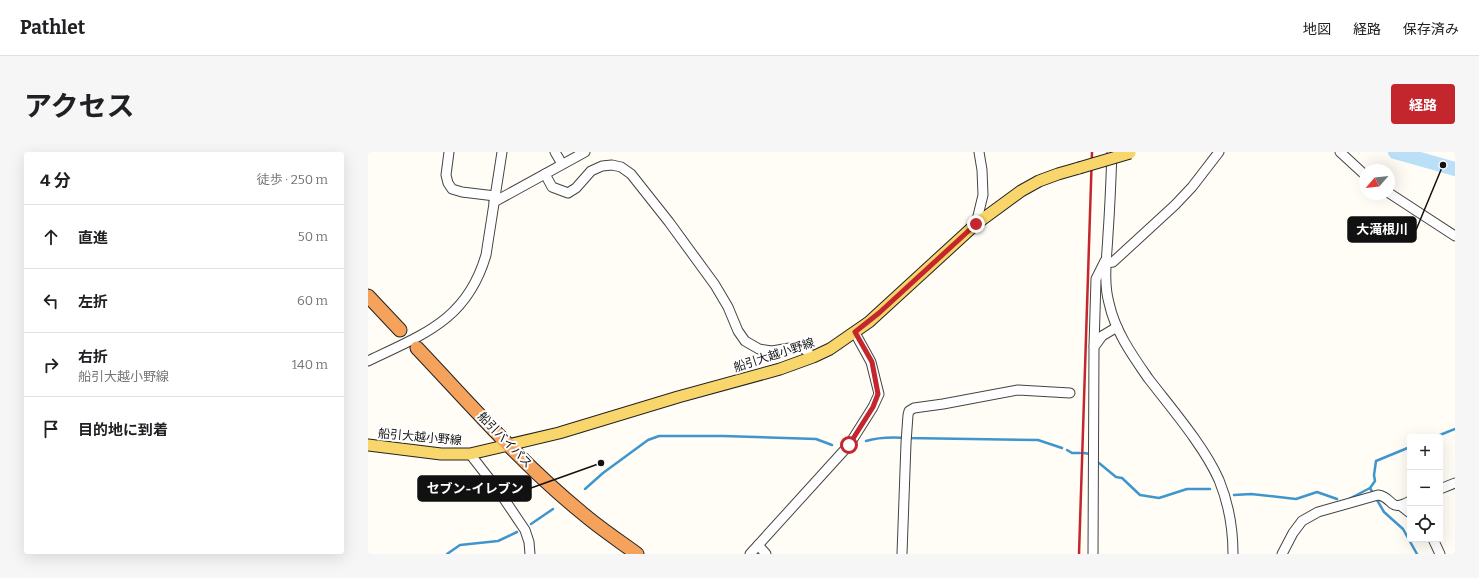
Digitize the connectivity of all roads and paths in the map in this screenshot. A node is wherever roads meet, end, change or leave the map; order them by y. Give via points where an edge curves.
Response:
1 (450, 152) edge
2 (502, 152) edge
3 (555, 152) edge
4 (585, 152) edge
5 (979, 152) edge
6 (1112, 152) edge
7 (1220, 152) edge
8 (1340, 152) edge
9 (1132, 153) edge
10 (562, 164) junction
11 (1359, 169) edge
12 (545, 174) junction
13 (1395, 197) edge
14 (494, 199) junction
15 (976, 224) junction
16 (1455, 236) edge
17 (1106, 260) junction
18 (368, 296) edge
19 (1117, 327) junction
20 (400, 330) dead end
21 (855, 332) junction
22 (1094, 347) junction
23 (417, 348) dead end
24 (813, 357) junction
25 (368, 361) edge
26 (1070, 393) dead end
27 (368, 445) edge
28 (509, 446) junction
29 (470, 454) junction
30 (1455, 483) edge
31 (1443, 488) edge
32 (1407, 503) edge
33 (1401, 506) junction
34 (1407, 511) edge
35 (1434, 542) edge
36 (758, 545) junction
37 (530, 554) edge
38 (637, 554) edge
39 (750, 554) edge
40 (766, 554) edge
41 (902, 554) edge
42 (1093, 554) edge
43 (1233, 554) edge
44 (1282, 554) edge
45 (1440, 554) edge

1 - 14 street via 446,176 452,189
2 - 14 street
3 - 10 street
4 - 10 street
5 - 15 street via 983,195
6 - 17 street
7 - 17 street via 1175,205 1113,262
8 - 11 street
9 - 15 main road, 船引大越小野線, bridge via 1045,178 1021,190
10 - 12 street
12 - 14 street
12 - 24 street via 552,187 568,193 592,171 602,166 621,167 631,174 715,285 745,341 759,349 772,351 801,346
13 - 16 street
14 - 25 street via 482,270 465,300 440,324
15 - 21 main road, 船引大越小野線
17 - 19 street via 1108,303
17 - 22 street via 1096,279
18 - 20 highway
19 - 22 street via 1102,336
19 - 43 street via 1132,355 1194,440 1219,481 1233,539
21 - 24 main road, 船引大越小野線
21 - 36 street via 872,362 878,394 873,407 849,445
22 - 42 street
23 - 28 highway, 船引バイパス
24 - 28 main road, 船引大越小野線 via 559,434
26 - 41 street via 1018,390 909,411
27 - 29 main road, 船引大越小野線 via 441,454
28 - 29 main road, 船引大越小野線
28 - 38 highway, 船引バイパス via 581,512
29 - 37 street via 525,530
30 - 31 street
32 - 33 street
33 - 34 street
33 - 44 street via 1393,505 1378,495 1318,512 1302,521
35 - 45 street
36 - 39 street
36 - 40 street

